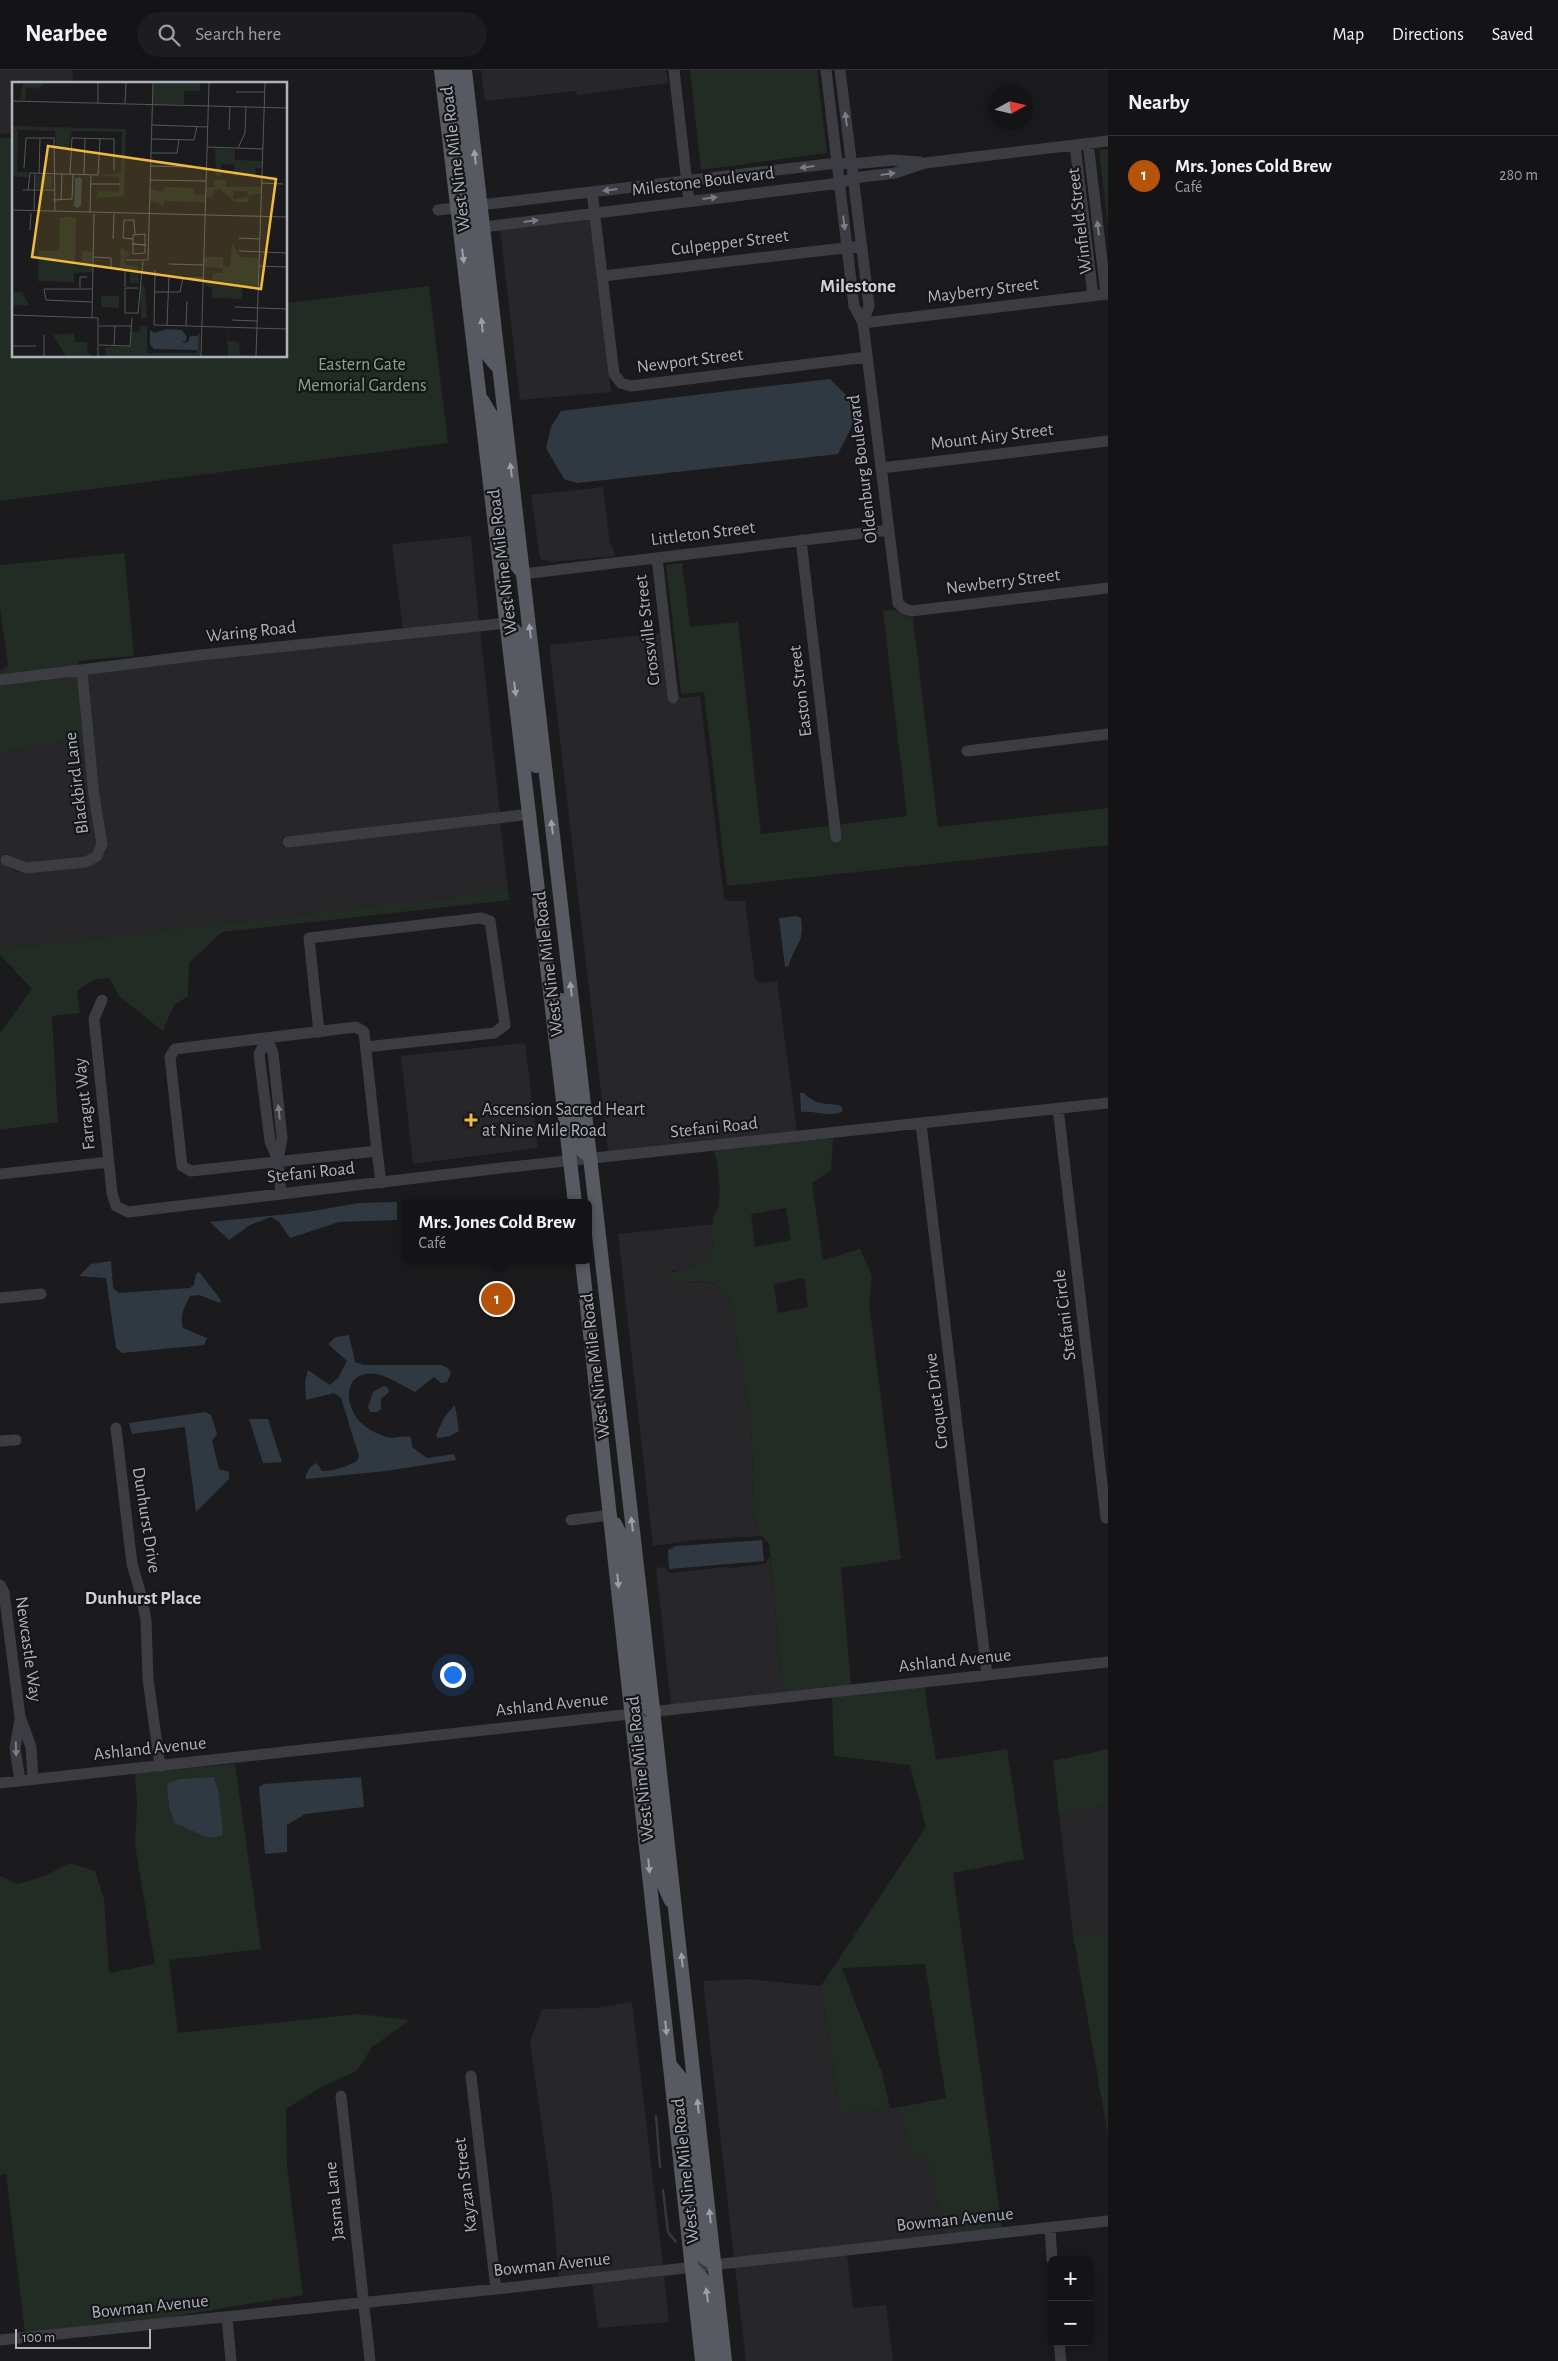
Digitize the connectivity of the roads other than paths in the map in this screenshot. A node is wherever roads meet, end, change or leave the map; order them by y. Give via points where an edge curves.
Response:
1 (441, 70) edge
2 (451, 70) edge
3 (465, 70) edge
4 (674, 70) edge
5 (826, 70) edge
6 (840, 70) edge
7 (1108, 141) edge
8 (1088, 143) junction
9 (1075, 145) junction
10 (837, 163) junction
11 (925, 163) junction
12 (852, 164) junction
13 (853, 178) junction
14 (687, 181) junction
15 (840, 183) junction
16 (592, 192) junction
17 (689, 201) junction
18 (468, 207) junction
19 (438, 210) dead end
20 (595, 212) junction
21 (483, 227) junction
22 (861, 246) junction
23 (847, 247) junction
24 (603, 276) junction
25 (1107, 294) edge
26 (1093, 296) junction
27 (863, 323) junction
28 (867, 357) junction
29 (499, 368) junction
30 (479, 395) junction
31 (1108, 441) edge
32 (881, 468) junction
33 (888, 530) junction
34 (801, 540) junction
35 (657, 558) junction
36 (523, 574) junction
37 (1108, 588) edge
38 (903, 608) joint
39 (507, 623) junction
40 (82, 670) junction
41 (0, 680) edge
42 (673, 698) dead end
43 (1108, 734) edge
44 (967, 751) dead end
45 (548, 794) junction
46 (531, 814) junction
47 (836, 837) dead end
48 (288, 842) dead end
49 (6, 860) dead end
50 (548, 968) junction
51 (102, 1000) dead end
52 (320, 1032) junction
53 (267, 1038) junction
54 (366, 1047) junction
55 (1108, 1103) edge
56 (1058, 1108) junction
57 (921, 1124) junction
58 (377, 1151) junction
59 (591, 1159) junction
60 (278, 1160) junction
61 (108, 1162) junction
62 (571, 1162) junction
63 (0, 1174) edge
64 (381, 1183) junction
65 (281, 1194) junction
66 (575, 1199) edge
67 (586, 1199) edge
68 (116, 1206) joint
69 (592, 1252) edge
70 (582, 1264) edge
71 (41, 1294) dead end
72 (0, 1298) edge
73 (613, 1356) junction
74 (116, 1428) dead end
75 (16, 1440) dead end
76 (0, 1441) edge
77 (611, 1515) junction
78 (1106, 1518) dead end
79 (571, 1520) dead end
80 (0, 1585) edge
81 (1108, 1662) edge
82 (987, 1675) junction
83 (654, 1711) junction
84 (632, 1714) junction
85 (20, 1717) junction
86 (160, 1766) junction
87 (33, 1779) junction
88 (20, 1781) junction
89 (0, 1783) edge
90 (677, 1915) junction
91 (670, 2065) junction
92 (471, 2076) dead end
93 (341, 2096) dead end
94 (1108, 2221) edge
95 (1050, 2228) junction
96 (1052, 2256) edge
97 (715, 2264) junction
98 (692, 2268) junction
99 (496, 2289) junction
100 (364, 2303) junction
101 (227, 2317) junction
102 (0, 2340) edge
103 (1059, 2346) edge
104 (231, 2361) edge
105 (370, 2361) edge
106 (702, 2361) edge
107 (715, 2361) edge
108 (725, 2361) edge
109 (1061, 2361) edge

1 - 18 main road, West Nine Mile Road
2 - 18 main road
18 -> 3 main road, West Nine Mile Road
4 - 14 street
5 - 10 street, Oldenburg Boulevard
12 -> 6 street, Oldenburg Boulevard
7 - 8 street, Milestone Boulevard
8 - 9 street, Milestone Boulevard
25 -> 8 street, Winfield Street
9 - 11 street, Milestone Boulevard
9 - 26 street, Winfield Street
10 - 12 street, Milestone Boulevard
10 -> 14 street, Milestone Boulevard
10 - 15 street, Oldenburg Boulevard
11 - 12 street, Milestone Boulevard via 893,160
13 -> 11 street, Milestone Boulevard via 895,173
12 - 13 street, Oldenburg Boulevard
13 - 15 street, Milestone Boulevard
13 - 22 street, Oldenburg Boulevard
14 -> 16 street, Milestone Boulevard
14 - 17 street
17 -> 15 street, Milestone Boulevard
15 -> 23 street, Oldenburg Boulevard
16 - 18 street, Milestone Boulevard
16 - 20 street, Newport Street
17 - 20 street, Milestone Boulevard
18 - 19 street, Milestone Boulevard
18 - 21 main road via 473,218
29 -> 18 main road via 485,351 472,234 465,214
18 -> 30 main road, West Nine Mile Road
21 -> 20 street, Milestone Boulevard
20 - 24 street, Newport Street
21 - 29 main road, West Nine Mile Road
22 - 23 street, Culpepper Street
22 - 27 street, Oldenburg Boulevard via 868,306
23 - 24 street, Culpepper Street
23 - 27 street, Oldenburg Boulevard via 854,308
24 - 28 street, Newport Street via 614,374 620,383 626,385
25 - 26 street, Mayberry Street
26 - 27 street, Mayberry Street
27 - 28 street, Oldenburg Boulevard
28 - 32 street, Oldenburg Boulevard
36 -> 29 main road, West Nine Mile Road
30 - 36 main road via 494,420 508,544 513,561
30 - 39 main road, West Nine Mile Road
31 - 32 street, Mount Airy Street
32 - 33 street, Oldenburg Boulevard
33 - 34 street, Littleton Street
33 - 38 street, Oldenburg Boulevard via 896,597
34 - 35 street, Littleton Street
34 - 47 street, Easton Street
35 - 36 street, Littleton Street
35 - 42 street, Crossville Street
45 -> 36 main road, West Nine Mile Road
37 - 38 street, Newberry Street via 911,611
39 - 40 street, Waring Road
39 - 45 main road via 517,632 539,787
39 -> 46 main road, West Nine Mile Road
40 - 41 street, Waring Road
40 - 49 street, Blackbird Lane via 102,844 100,850 97,856 86,862 26,868
43 - 44 street
59 -> 45 main road, West Nine Mile Road
46 - 48 street
46 - 50 main road, West Nine Mile Road
50 - 59 main road via 558,978 581,1149
50 - 62 main road, West Nine Mile Road
51 - 61 street, Farragut Way via 94,1019
52 - 53 street
52 - 54 street via 356,1027 364,1032
52 - 54 street via 309,938 480,918 490,921 505,1025 494,1033
53 - 60 street via 273,1053 282,1138
53 - 60 street via 175,1048 170,1057 182,1166 191,1171
54 - 58 street
55 - 56 street, Stefani Road
56 - 57 street, Stefani Road
56 - 78 street, Stefani Circle
57 - 59 street, Stefani Road
57 - 82 street, Croquet Drive
58 - 60 street
58 - 64 street
59 - 62 street, Stefani Road
59 - 73 main road, West Nine Mile Road
60 - 65 street
61 - 63 street
61 - 68 street, Farragut Way
62 - 64 street, Stefani Road
62 - 66 main road, West Nine Mile Road
62 - 67 main road via 581,1171
64 - 65 street, Stefani Road
65 - 68 street, Stefani Road via 128,1212
69 - 73 main road via 602,1340
70 - 77 main road, West Nine Mile Road
71 - 72 street
83 -> 73 main road, West Nine Mile Road
74 - 86 street, Dunhurst Drive via 132,1564 146,1620 148,1679
75 - 76 street
77 - 79 street
77 - 83 main road via 625,1543 643,1705
77 -> 84 main road, West Nine Mile Road
80 - 85 street, Newcastle Way via 4,1592
81 - 82 street, Ashland Avenue
82 - 83 street, Ashland Avenue
83 - 84 street, Ashland Avenue
83 - 90 main road, West Nine Mile Road
84 - 86 street, Ashland Avenue
84 - 90 main road via 644,1725 663,1883
84 -> 91 main road, West Nine Mile Road
85 - 87 street, Newcastle Way via 31,1747
85 -> 88 street, Newcastle Way via 15,1748
86 - 87 street, Ashland Avenue
87 - 88 street, Ashland Avenue
88 - 89 street, Ashland Avenue
97 -> 90 main road, West Nine Mile Road
91 - 97 main road via 684,2082 701,2247 705,2258
91 - 98 main road, West Nine Mile Road
92 - 99 street, Kayzan Street
93 - 100 street, Jasma Lane
94 - 95 street, Bowman Avenue
95 - 96 street
95 - 97 street, Bowman Avenue
97 - 98 street, Bowman Avenue
97 - 108 main road, West Nine Mile Road
98 - 99 street, Bowman Avenue
98 - 106 main road, West Nine Mile Road
107 -> 98 main road via 706,2286
99 - 100 street, Bowman Avenue
100 - 101 street, Bowman Avenue
100 - 105 street, Jasma Lane
101 - 102 street, Bowman Avenue
101 - 104 street
103 - 109 street

